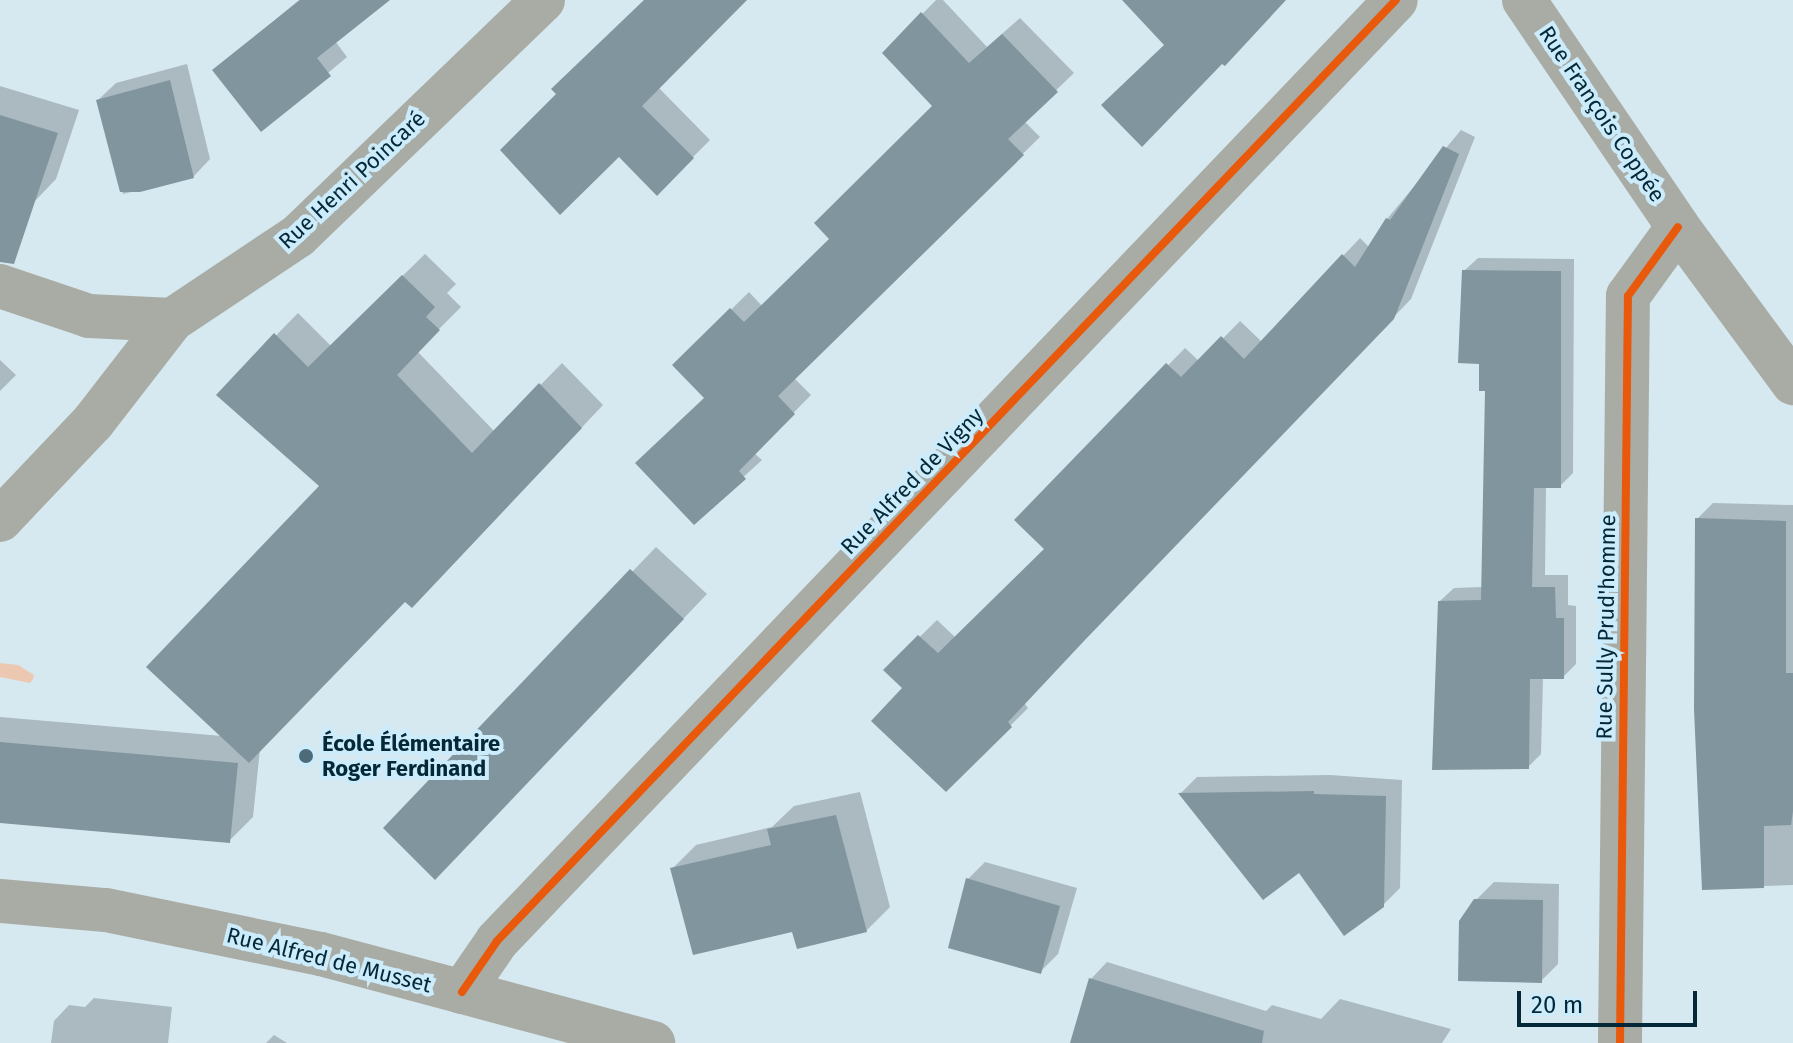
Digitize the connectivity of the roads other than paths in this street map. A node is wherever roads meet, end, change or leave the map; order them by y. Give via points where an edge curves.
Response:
1 (543, 0) edge
2 (1396, 0) edge
3 (1524, 0) edge
4 (1678, 227) junction
5 (0, 286) edge
6 (172, 320) junction
7 (1793, 383) edge
8 (0, 520) edge
9 (0, 901) edge
10 (462, 992) junction
11 (653, 1043) edge
12 (1620, 1043) edge

1 - 6 street, Rue Henri Poincaré via 298,236
2 - 10 street, Rue Alfred de Vigny via 497,941
3 - 4 street, Rue François Coppée
4 - 7 street, Rue François Coppée
4 - 12 street, Rue Sully Prud'homme via 1628,296
5 - 6 street via 89,316
6 - 8 street, Rue Henri Poincaré via 93,422
9 - 10 street, Rue Alfred de Musset via 106,910 321,954
10 - 11 street, Rue Alfred de Musset

